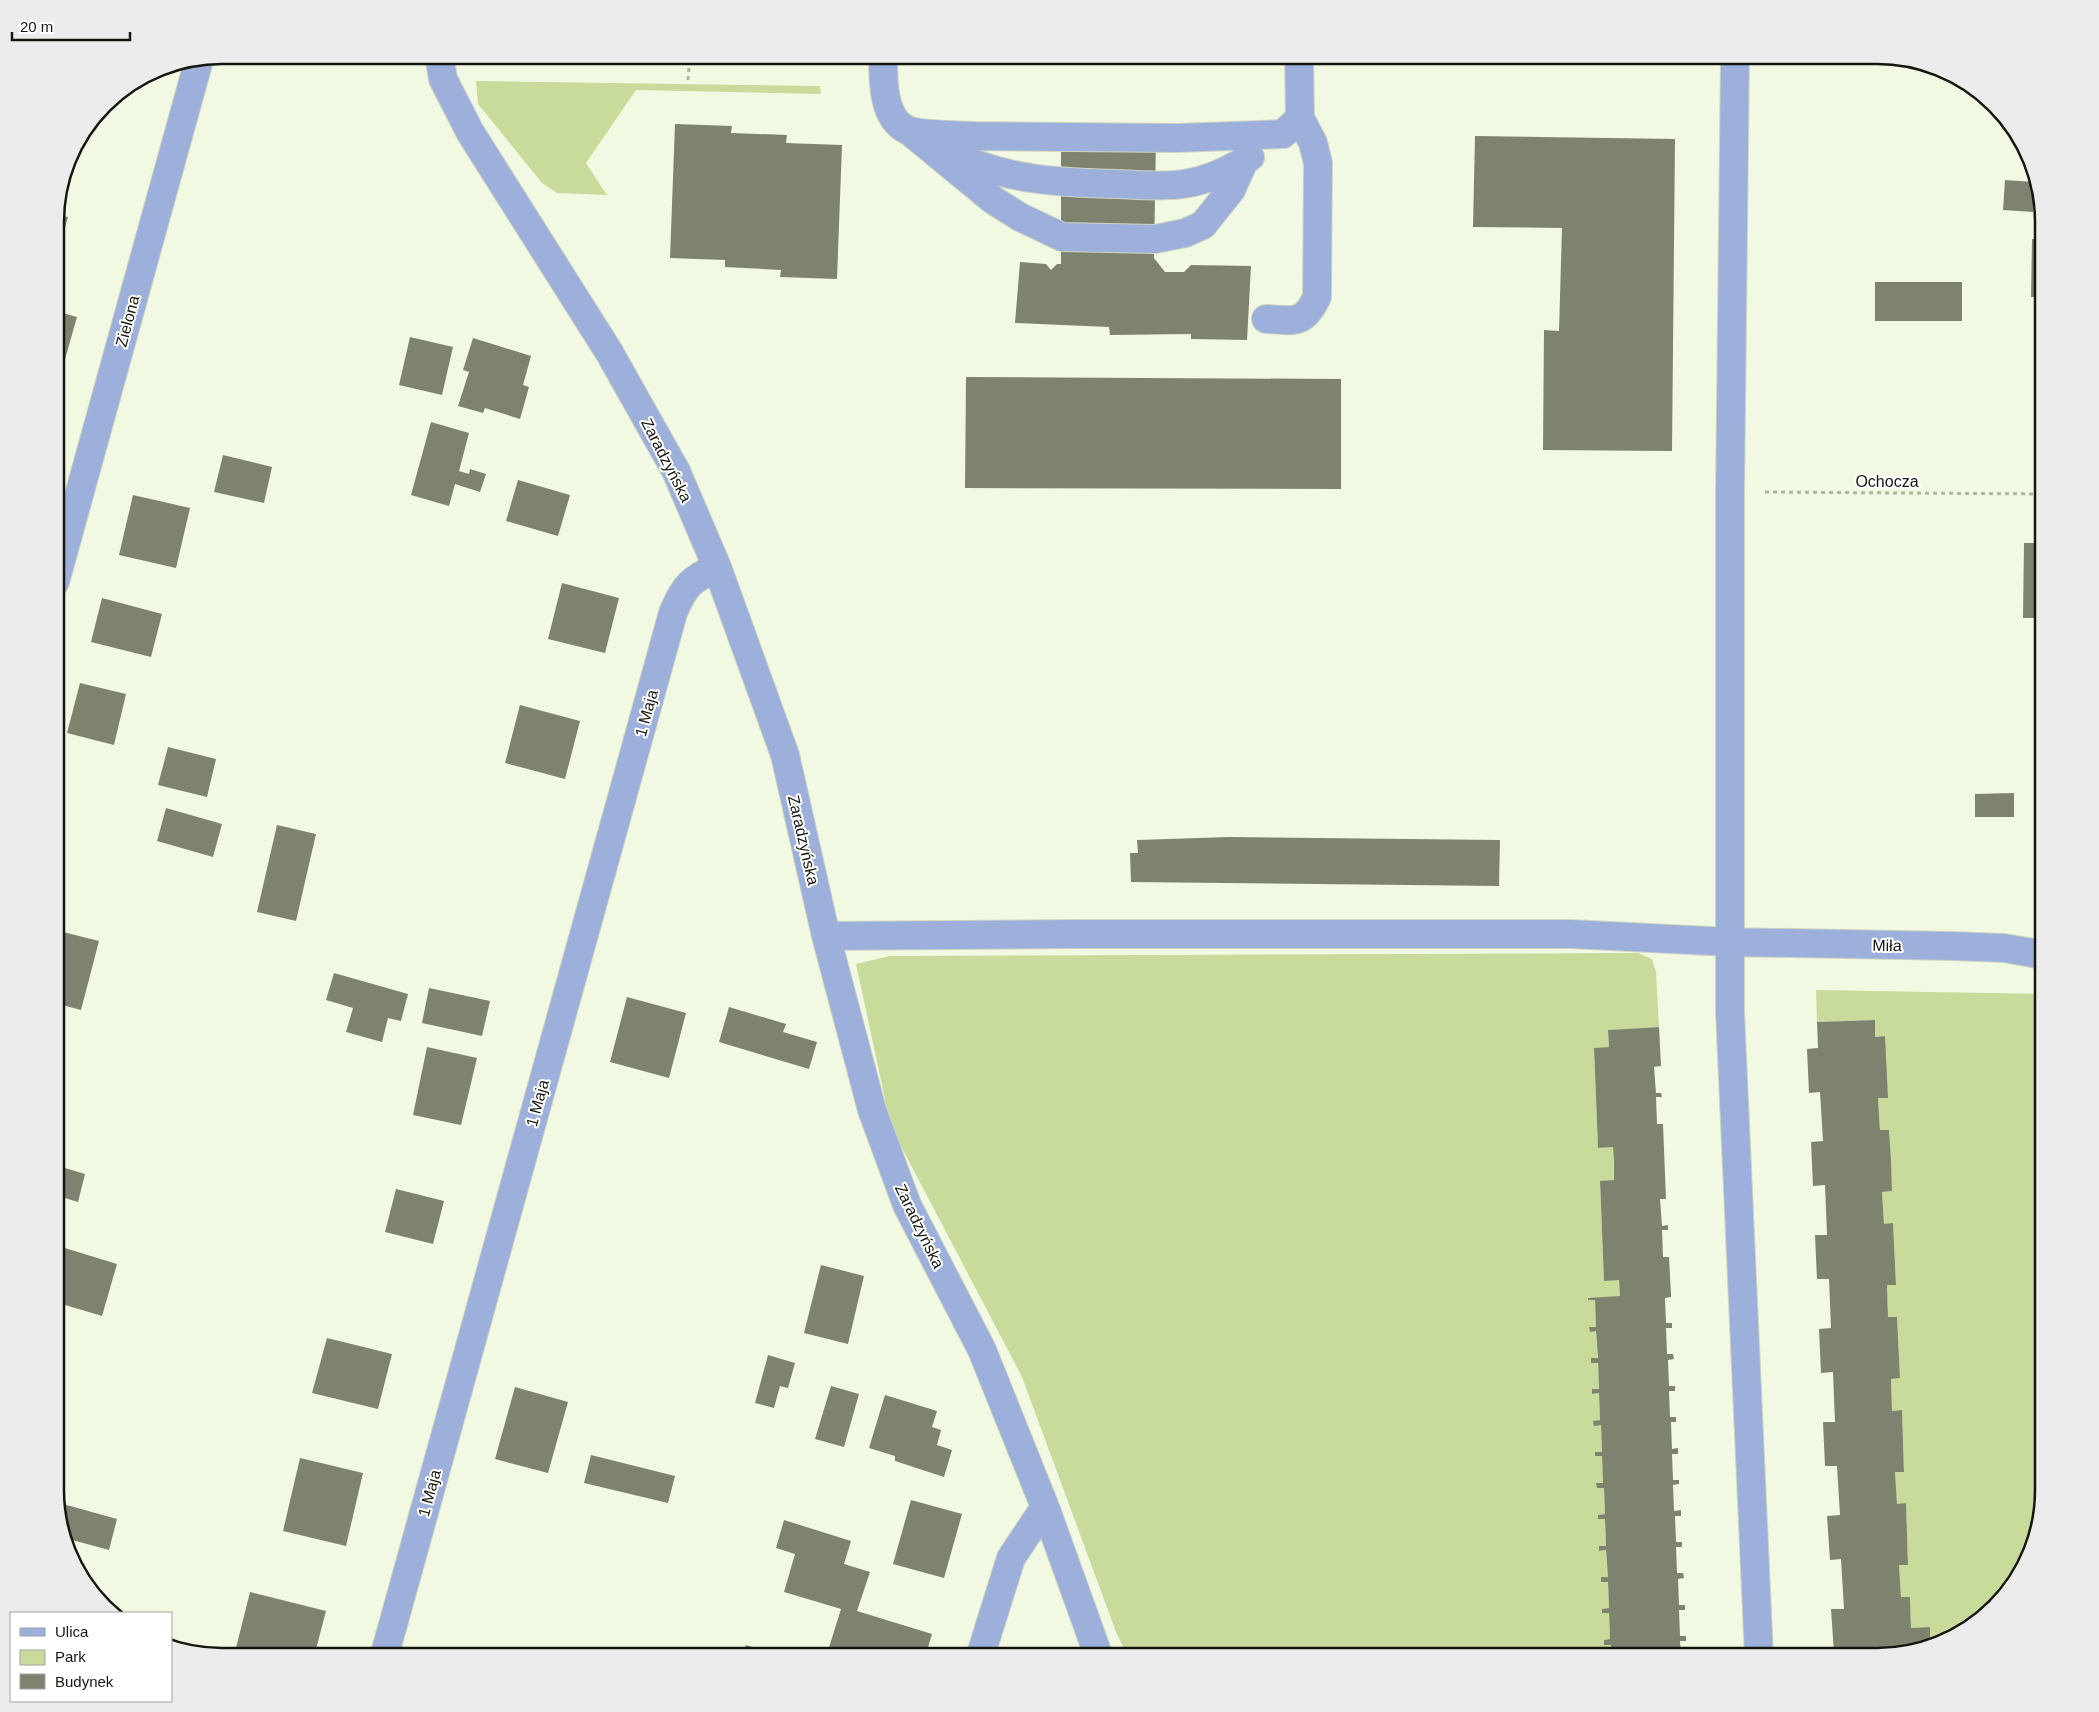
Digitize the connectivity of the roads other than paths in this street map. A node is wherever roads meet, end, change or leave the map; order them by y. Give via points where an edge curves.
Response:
1 (441, 64) edge
2 (883, 64) edge
3 (1298, 64) edge
4 (1734, 64) edge
5 (196, 66) edge
6 (1291, 126) junction
7 (908, 130) junction
8 (1244, 161) junction
9 (1266, 318) dead end
10 (64, 549) edge
11 (717, 567) junction
12 (826, 936) junction
13 (1730, 942) junction
14 (2035, 953) edge
15 (1045, 1506) junction
16 (386, 1648) edge
17 (983, 1648) edge
18 (1096, 1648) edge
19 (1759, 1648) edge

1 - 11 street, Zaradzyńska via 446,86 470,132 609,352 676,471
2 - 7 street via 888,105 896,120
3 - 6 street
4 - 13 street
5 - 10 street, Zielona
6 - 7 street via 1177,138 942,135
6 - 8 street
6 - 9 street via 1313,143 1318,163 1317,297 1303,318
7 - 8 street via 956,156 988,168 1060,183 1184,184 1220,173
7 - 8 street via 993,200 1062,237 1155,238 1197,228 1204,225 1226,197
11 - 12 street, Zaradzyńska via 784,755
11 - 16 street, 1 Maja via 693,579 682,592 673,613
12 - 13 street, Miła via 1570,934
12 - 15 street, Zaradzyńska via 872,1110 907,1205 982,1350
13 - 14 street, Miła via 1952,946 2004,948
13 - 19 street via 1730,1012
15 - 17 street via 1011,1558
15 - 18 street, Zaradzyńska

